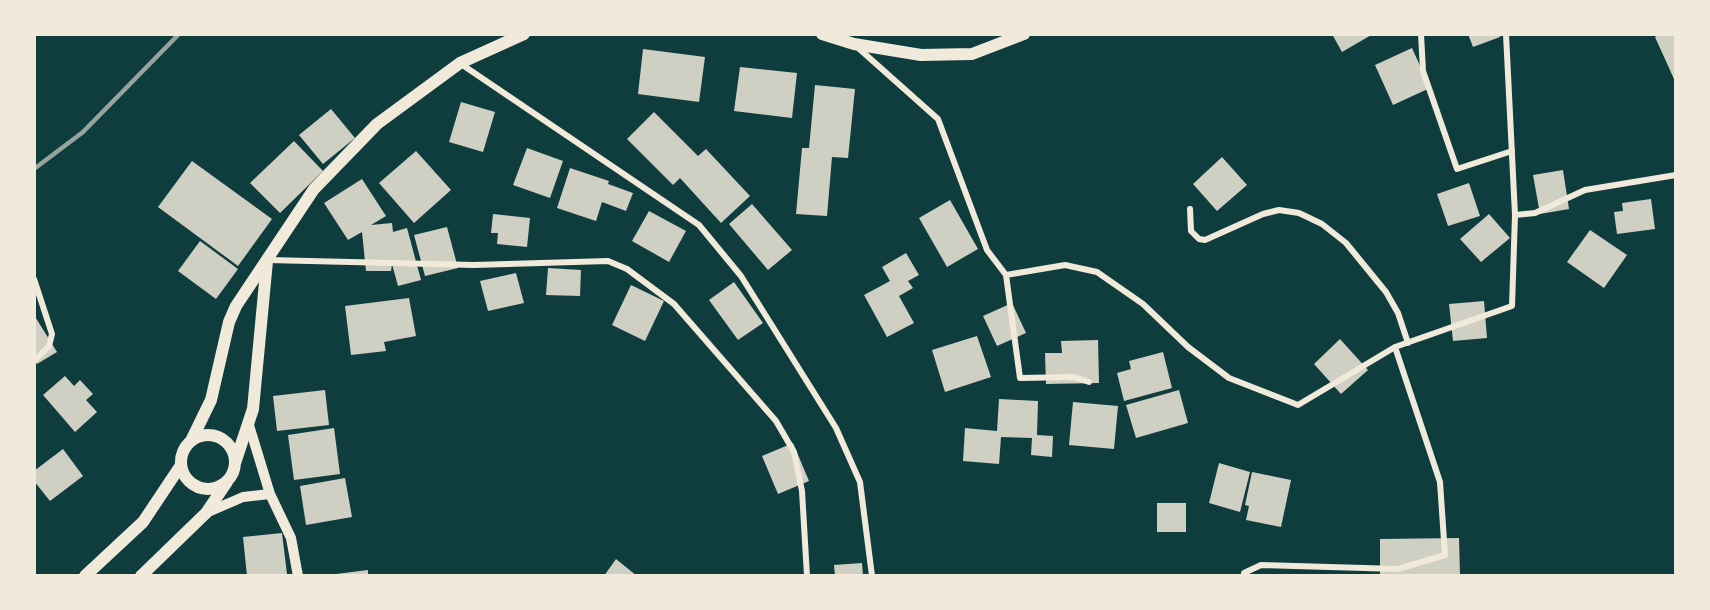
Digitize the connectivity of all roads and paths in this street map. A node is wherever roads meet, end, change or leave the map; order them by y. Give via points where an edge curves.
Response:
1 (524, 34) edge
2 (822, 34) edge
3 (1024, 34) edge
4 (1421, 34) edge
5 (1506, 34) edge
6 (854, 44) junction
7 (460, 63) junction
8 (1512, 151) junction
9 (1676, 175) edge
10 (1190, 209) dead end
11 (1515, 215) junction
12 (267, 260) junction
13 (1006, 275) junction
14 (34, 279) edge
15 (1408, 343) junction
16 (1395, 347) junction
17 (34, 361) edge
18 (1089, 382) dead end
19 (248, 422) junction
20 (191, 441) junction
21 (235, 464) junction
22 (181, 465) junction
23 (229, 479) junction
24 (270, 494) junction
25 (206, 513) junction
26 (86, 576) edge
27 (141, 576) edge
28 (298, 576) edge
29 (807, 576) edge
30 (872, 576) edge
31 (1244, 576) edge

1 - 7 main road
2 - 6 main road
3 - 6 main road via 972,54 921,55
4 - 8 street via 1424,70 1457,169
5 - 8 street
6 - 13 street via 938,119 987,250
7 - 12 main road via 353,146 309,196
7 - 30 street via 699,225 741,276 836,428 860,483
8 - 11 street
9 - 11 street via 1585,190 1535,213
10 - 15 street via 1191,231 1205,240 1279,210 1299,213 1322,224 1346,243 1386,292
11 - 15 street via 1512,306
12 - 19 main road via 253,409
12 - 20 main road via 229,322 211,400
12 - 29 street via 474,265 608,261 627,269 674,304 776,421 794,452 802,491
13 - 16 street via 1065,265 1097,272 1143,304 1188,347 1229,378 1298,405
13 - 18 street via 1020,378 1074,377
14 - 17 street via 52,334 49,346
15 - 16 street
16 - 31 street via 1440,483 1445,555 1398,569 1261,565
19 - 21 main road
19 - 24 street
20 - 21 main road via 206,435 224,440
20 - 22 main road via 183,449
21 - 23 main road
22 - 23 main road via 184,476 197,487 214,488
22 - 26 main road via 143,522
23 - 25 main road
24 - 25 street via 243,497
24 - 28 street via 291,538
25 - 27 main road

